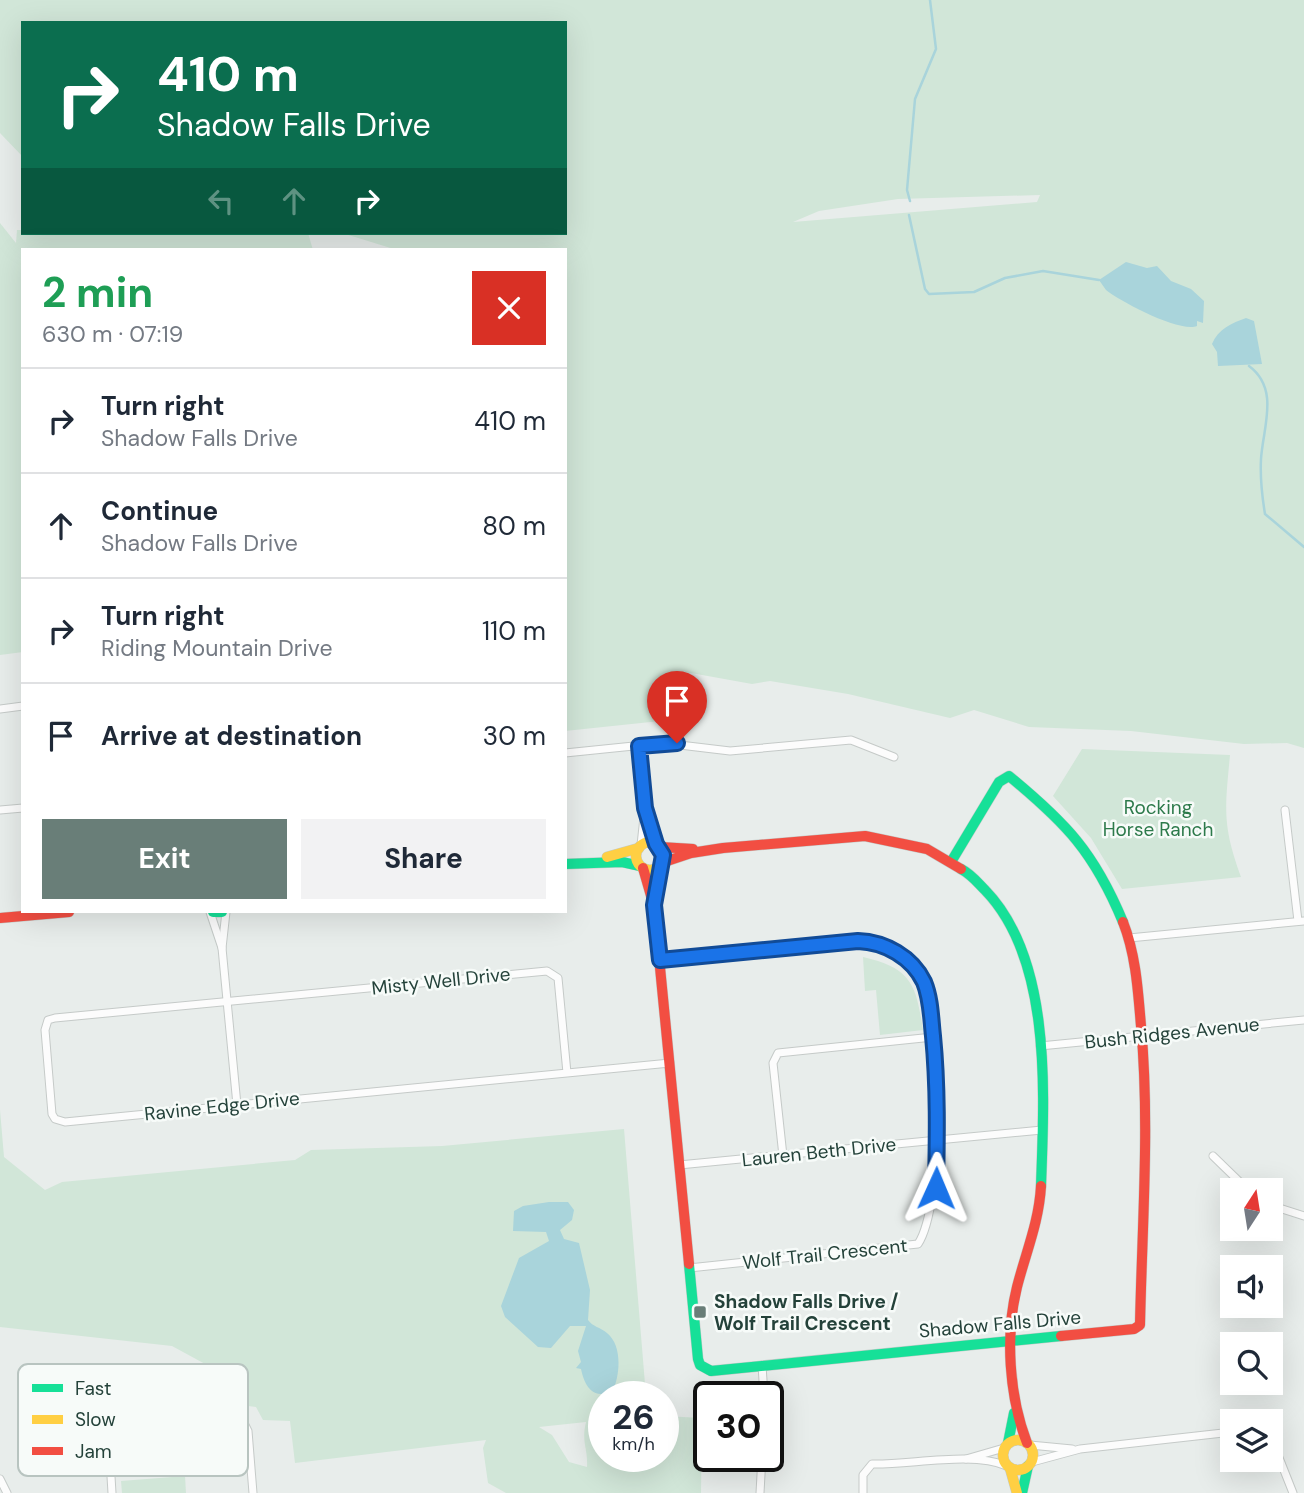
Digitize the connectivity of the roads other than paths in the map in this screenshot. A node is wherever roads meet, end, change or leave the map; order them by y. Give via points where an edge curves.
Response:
1 (21, 706) edge
2 (0, 709) edge
3 (639, 746) junction
4 (567, 753) edge
5 (894, 757) dead end
6 (21, 808) edge
7 (645, 808) junction
8 (0, 810) edge
9 (1285, 810) dead end
10 (658, 845) junction
11 (640, 846) junction
12 (708, 850) junction
13 (590, 862) junction
14 (951, 862) junction
15 (567, 864) edge
16 (661, 864) junction
17 (642, 867) junction
18 (654, 905) junction
19 (58, 913) edge
20 (211, 913) edge
21 (224, 913) edge
22 (0, 918) edge
23 (1301, 921) edge
24 (1129, 938) junction
25 (222, 948) junction
26 (660, 960) junction
27 (227, 1002) junction
28 (1304, 1020) edge
29 (1142, 1035) junction
30 (933, 1037) junction
31 (1040, 1046) junction
32 (670, 1063) junction
33 (567, 1073) junction
34 (237, 1105) junction
35 (1042, 1130) junction
36 (937, 1140) junction
37 (783, 1156) junction
38 (1213, 1156) dead end
39 (679, 1166) junction
40 (1236, 1178) edge
41 (1283, 1209) edge
42 (1304, 1216) edge
43 (690, 1268) junction
44 (1012, 1340) junction
45 (762, 1365) junction
46 (763, 1381) edge
47 (1016, 1406) junction
48 (248, 1431) edge
49 (1220, 1433) edge
50 (1029, 1444) junction
51 (1006, 1446) junction
52 (1080, 1449) junction
53 (962, 1460) junction
54 (1030, 1464) junction
55 (1009, 1467) junction
56 (1283, 1468) edge
57 (761, 1472) edge
58 (0, 1479) edge
59 (7, 1493) edge
60 (253, 1493) edge
61 (760, 1493) edge
62 (863, 1493) edge
63 (1019, 1493) edge
64 (1293, 1493) edge

1 - 2 street
3 - 4 street
3 - 5 street via 677,743 730,751 851,740
3 - 7 street
6 - 8 street
7 - 10 street
7 - 11 street
9 - 23 street
10 - 11 street
10 - 12 street
10 - 16 street
11 - 13 street
11 - 17 street via 636,859
12 - 14 street via 868,836 909,844
12 - 16 street
13 - 15 street
13 - 17 street
14 - 24 street via 999,782 1014,778 1084,846 1106,882
14 - 31 street via 990,894 1019,940 1032,978
16 - 17 street via 652,869
16 - 18 street, Shadow Falls Drive
17 - 18 street, Shadow Falls Drive
18 - 26 street, Shadow Falls Drive
19 - 22 street
20 - 25 street
21 - 25 street
23 - 24 street
24 - 29 street
25 - 27 street
26 - 30 street, Wolf Trail Crescent via 848,942 876,944 904,958 920,977 930,1004
26 - 32 street, Shadow Falls Drive
27 - 33 street, Misty Well Drive via 553,972 558,978
27 - 34 street
27 - 34 street, Ravine Edge Drive via 48,1020 52,1109 55,1119 65,1122
28 - 29 street, Bush Ridges Avenue
29 - 31 street, Bush Ridges Avenue
29 - 44 street, Shadow Falls Drive via 1146,1115 1140,1325
30 - 36 street, Wolf Trail Crescent
30 - 37 street via 778,1053 773,1063
31 - 35 street
32 - 33 street, Ravine Edge Drive
32 - 39 street, Shadow Falls Drive
33 - 34 street, Ravine Edge Drive
35 - 36 street, Lauren Beth Drive
35 - 44 street via 1038,1212 1015,1296
36 - 37 street, Lauren Beth Drive
36 - 43 street, Wolf Trail Crescent via 933,1203 921,1240 913,1247
37 - 39 street, Lauren Beth Drive
38 - 40 street
39 - 43 street, Shadow Falls Drive
41 - 42 street
43 - 45 street, Shadow Falls Drive via 700,1365 711,1371
44 - 45 street, Shadow Falls Drive
44 - 47 street
45 - 46 street
47 - 50 street
47 - 51 street
48 - 60 street
49 - 52 street
50 - 51 street via 1018,1439
50 - 52 street
50 - 54 street
51 - 53 street
51 - 55 street via 1003,1458
52 - 54 street
53 - 55 street via 993,1461
53 - 62 street via 872,1464 863,1475
54 - 55 street via 1021,1470
54 - 63 street
55 - 63 street
56 - 64 street
57 - 61 street
58 - 59 street

